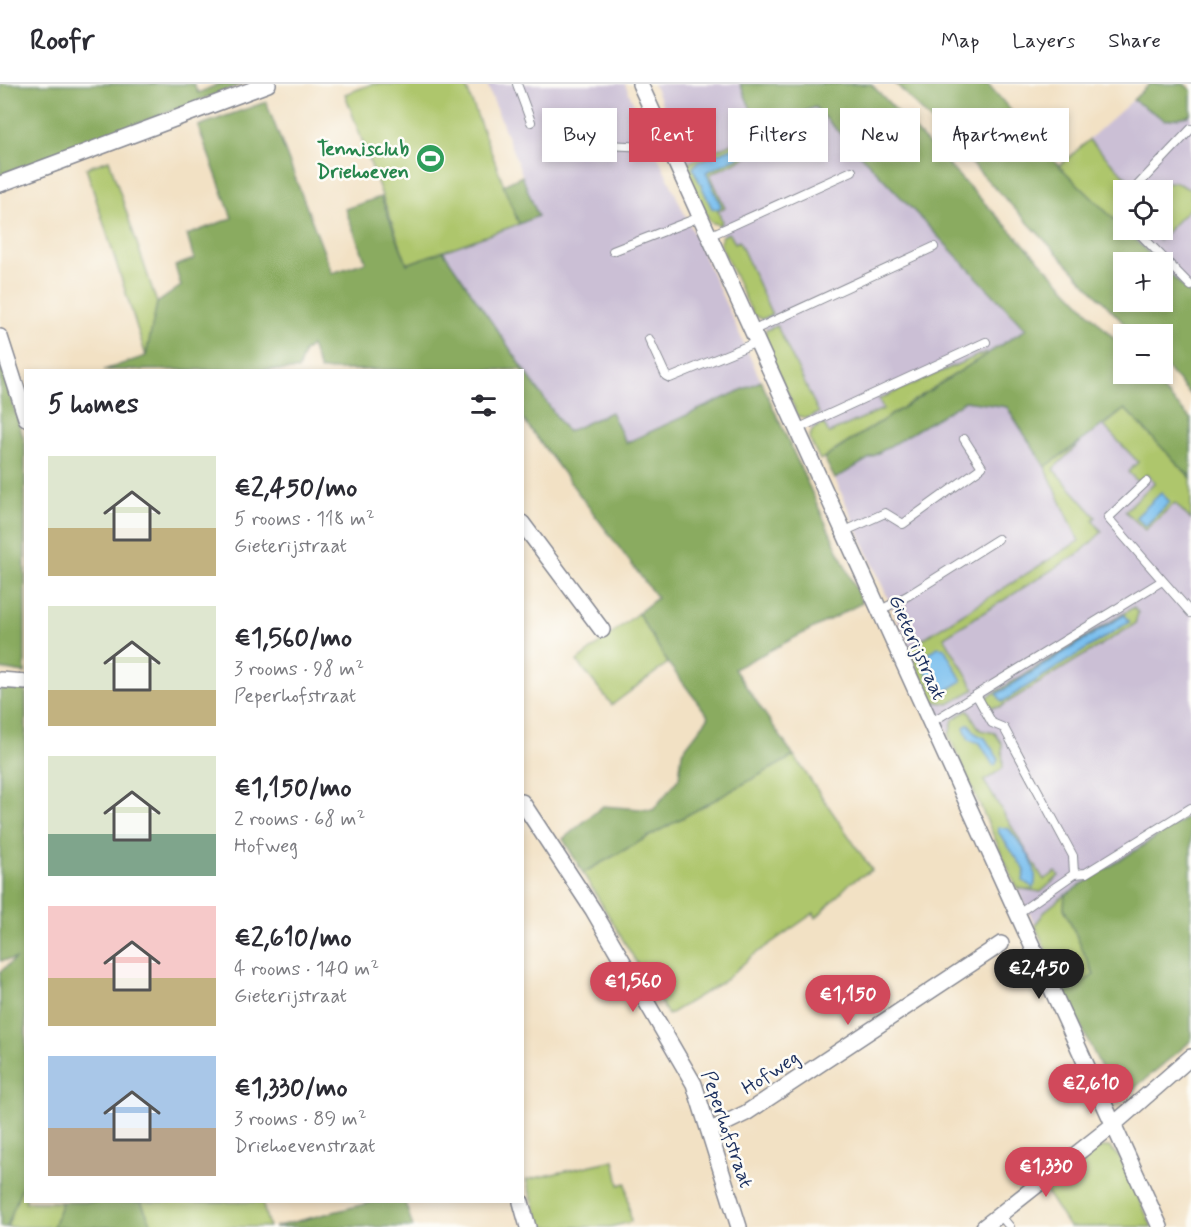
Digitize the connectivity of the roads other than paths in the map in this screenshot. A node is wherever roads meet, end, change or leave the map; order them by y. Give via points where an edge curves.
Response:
1 (268, 84) edge
2 (517, 84) edge
3 (640, 84) edge
4 (651, 108) edge
5 (531, 122) dead end
6 (1191, 129) edge
7 (676, 162) edge
8 (852, 171) dead end
9 (1143, 180) edge
10 (0, 184) edge
11 (700, 217) junction
12 (709, 236) junction
13 (1146, 240) edge
14 (934, 247) dead end
15 (613, 251) dead end
16 (1191, 286) edge
17 (754, 336) junction
18 (0, 337) edge
19 (649, 339) dead end
20 (986, 342) dead end
21 (24, 412) edge
22 (796, 429) junction
23 (964, 440) dead end
24 (1146, 482) dead end
25 (524, 526) edge
26 (843, 532) junction
27 (998, 539) dead end
28 (1162, 581) junction
29 (879, 610) junction
30 (1191, 613) edge
31 (602, 630) dead end
32 (0, 680) edge
33 (24, 682) edge
34 (977, 696) junction
35 (930, 723) junction
36 (524, 805) edge
37 (1191, 808) edge
38 (1074, 874) junction
39 (1017, 914) junction
40 (1000, 944) dead end
41 (1191, 1057) edge
42 (1113, 1125) junction
43 (709, 1131) junction
44 (521, 1203) edge
45 (999, 1214) junction
46 (528, 1227) edge
47 (739, 1227) edge
48 (984, 1227) edge
49 (1010, 1227) edge
50 (1160, 1227) edge

1 - 10 street
2 - 5 lane
3 - 4 street, Gieterijstraat
6 - 9 lane
7 - 11 street, Gieterijstraat
8 - 12 lane
11 - 12 street, Gieterijstraat
11 - 15 lane
12 - 17 street, Gieterijstraat
13 - 16 lane
14 - 17 lane
17 - 19 lane via 670,378
17 - 22 street, Gieterijstraat
18 - 21 street
20 - 22 lane
22 - 26 street, Gieterijstraat
23 - 26 lane via 982,467 903,524 885,513
24 - 28 lane via 1108,518
25 - 31 street
26 - 29 street, Gieterijstraat
27 - 29 lane
28 - 30 lane
28 - 34 lane
29 - 35 street, Gieterijstraat
32 - 33 street
34 - 35 lane
34 - 38 lane via 992,723 1004,728 1073,856
35 - 39 street, Gieterijstraat
36 - 43 street, Peperhofstraat via 593,910 693,1084
37 - 38 lane via 1086,873
38 - 39 lane
39 - 42 street, Gieterijstraat
40 - 43 street, Hofweg via 746,1113
41 - 42 street
42 - 45 street
42 - 50 street, Gieterijstraat
43 - 47 street, Peperhofstraat
44 - 46 street
45 - 48 street
45 - 49 lane

